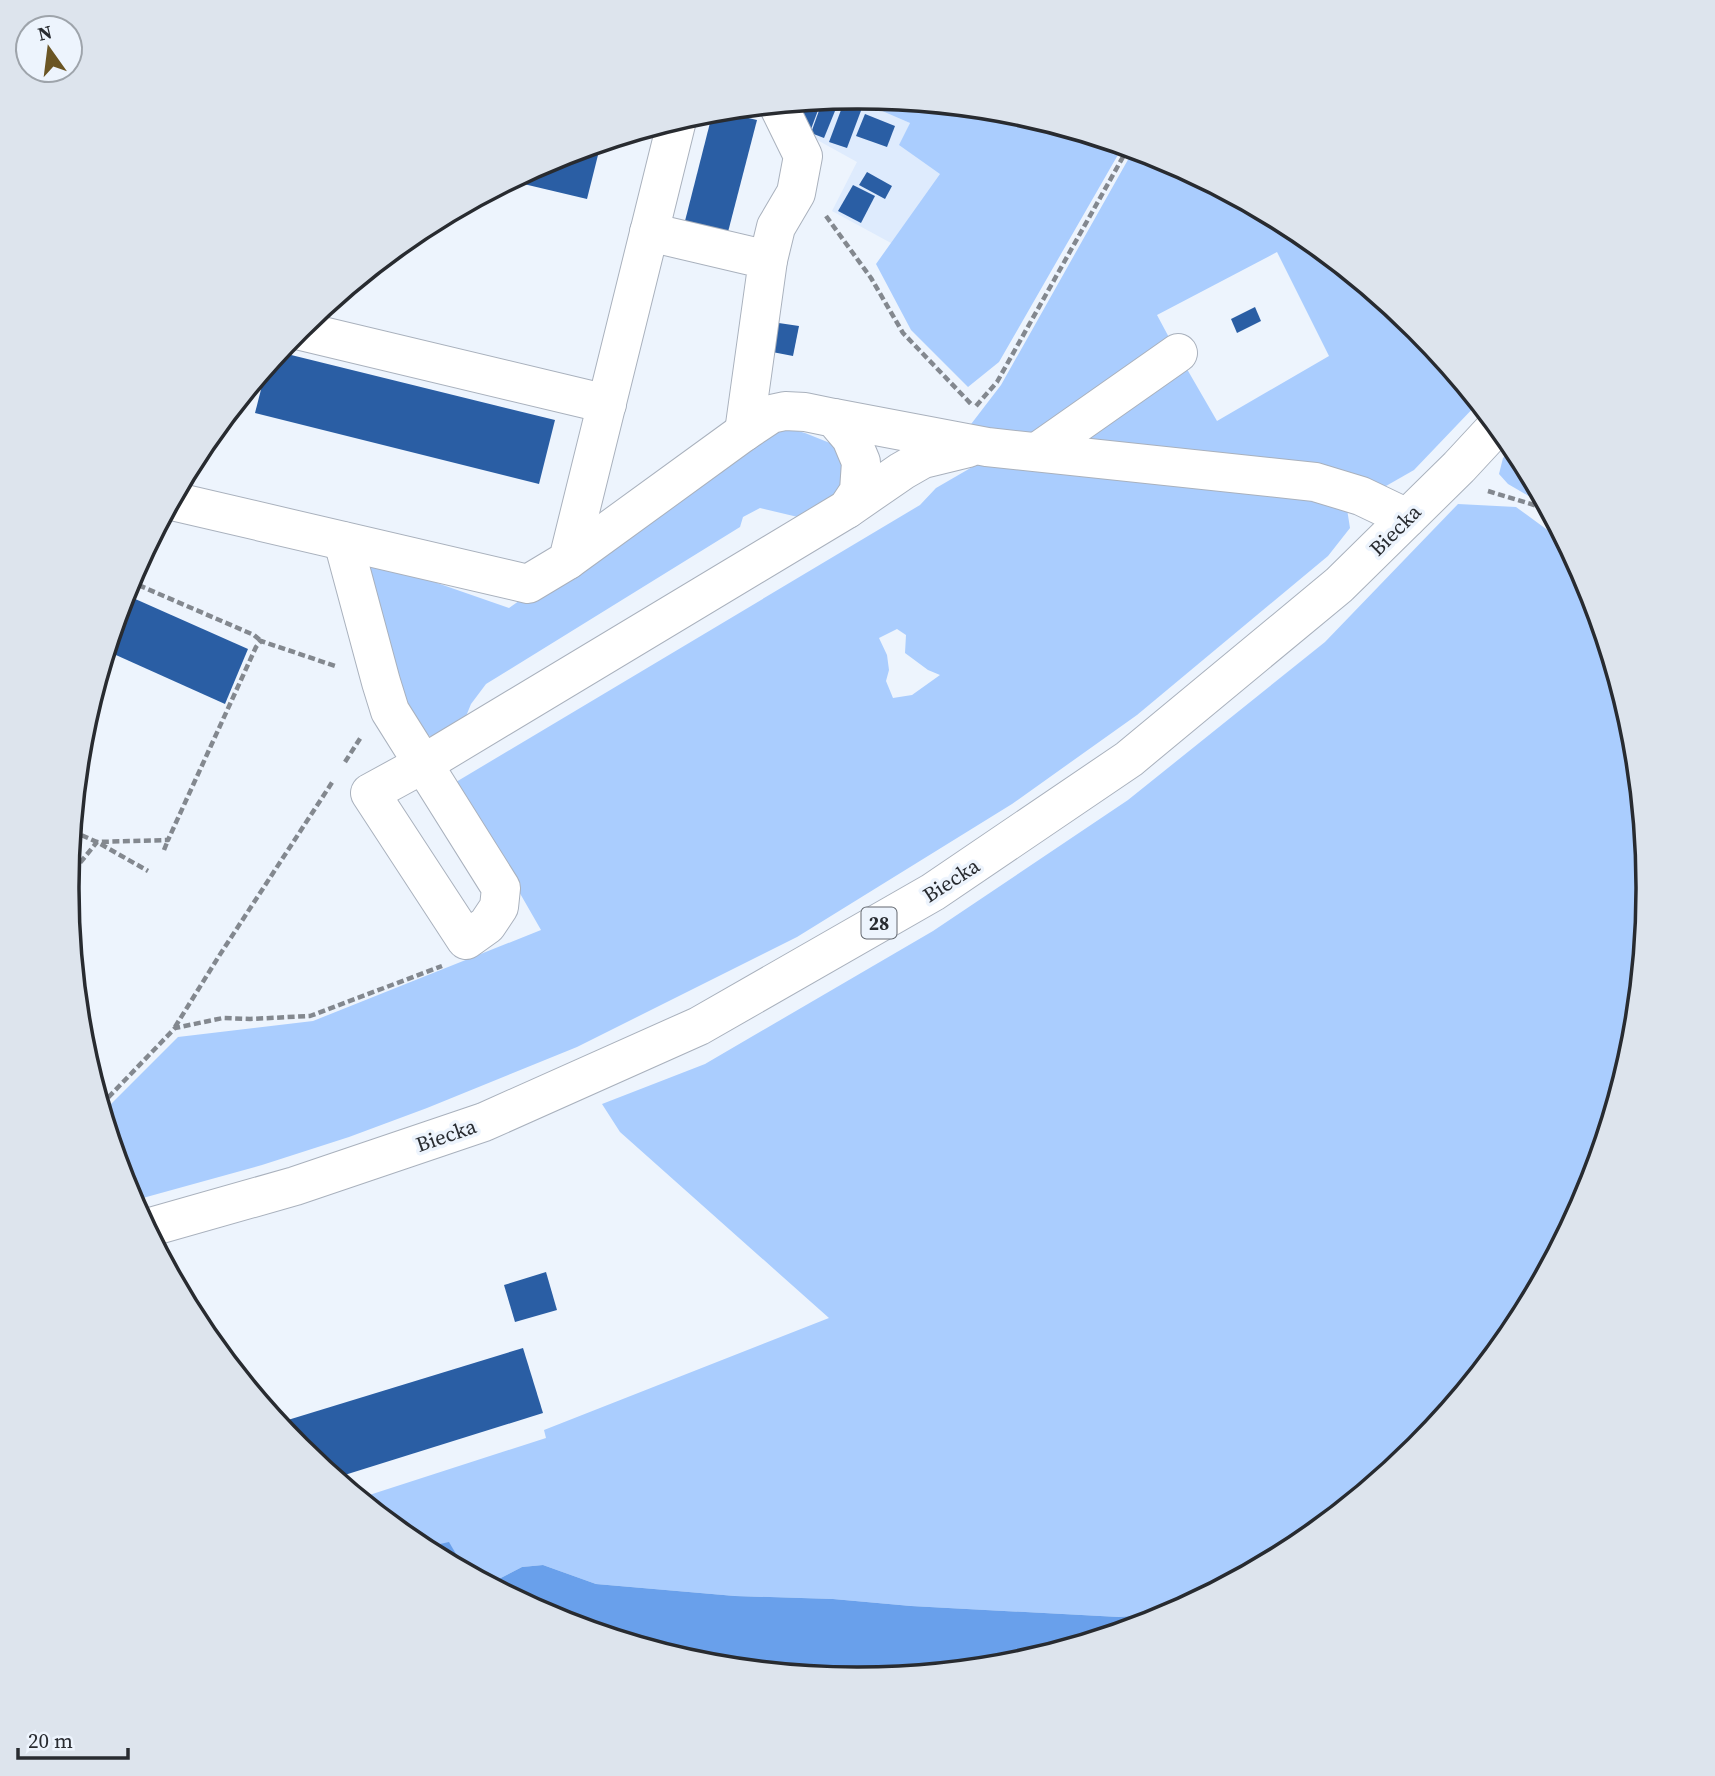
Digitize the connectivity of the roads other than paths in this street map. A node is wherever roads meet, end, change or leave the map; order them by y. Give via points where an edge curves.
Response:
1 (782, 113) edge
2 (673, 132) edge
3 (649, 232) junction
4 (768, 260) junction
5 (311, 333) edge
6 (1178, 353) dead end
7 (607, 404) junction
8 (834, 418) junction
9 (744, 432) junction
10 (1490, 434) edge
11 (987, 447) junction
12 (1037, 452) junction
13 (181, 503) edge
14 (847, 509) junction
15 (1407, 518) junction
16 (342, 541) junction
17 (568, 560) junction
18 (156, 1225) edge

1 - 4 street via 803,156 796,193 776,227
2 - 3 street
3 - 4 street
3 - 7 street
4 - 9 street
5 - 7 street
6 - 12 street
7 - 17 street
8 - 9 street via 785,411 771,414
8 - 11 street
8 - 14 street via 851,438 861,461 859,491
9 - 17 street
10 - 15 street, Biecka / 28
11 - 12 street
11 - 14 street via 923,459
12 - 15 street via 1315,482 1361,496
13 - 16 street
14 - 16 street via 423,764 390,711
15 - 18 street, Biecka / 28 via 1339,585 1129,759 933,892 699,1026 484,1122 295,1186
16 - 17 street via 528,584

